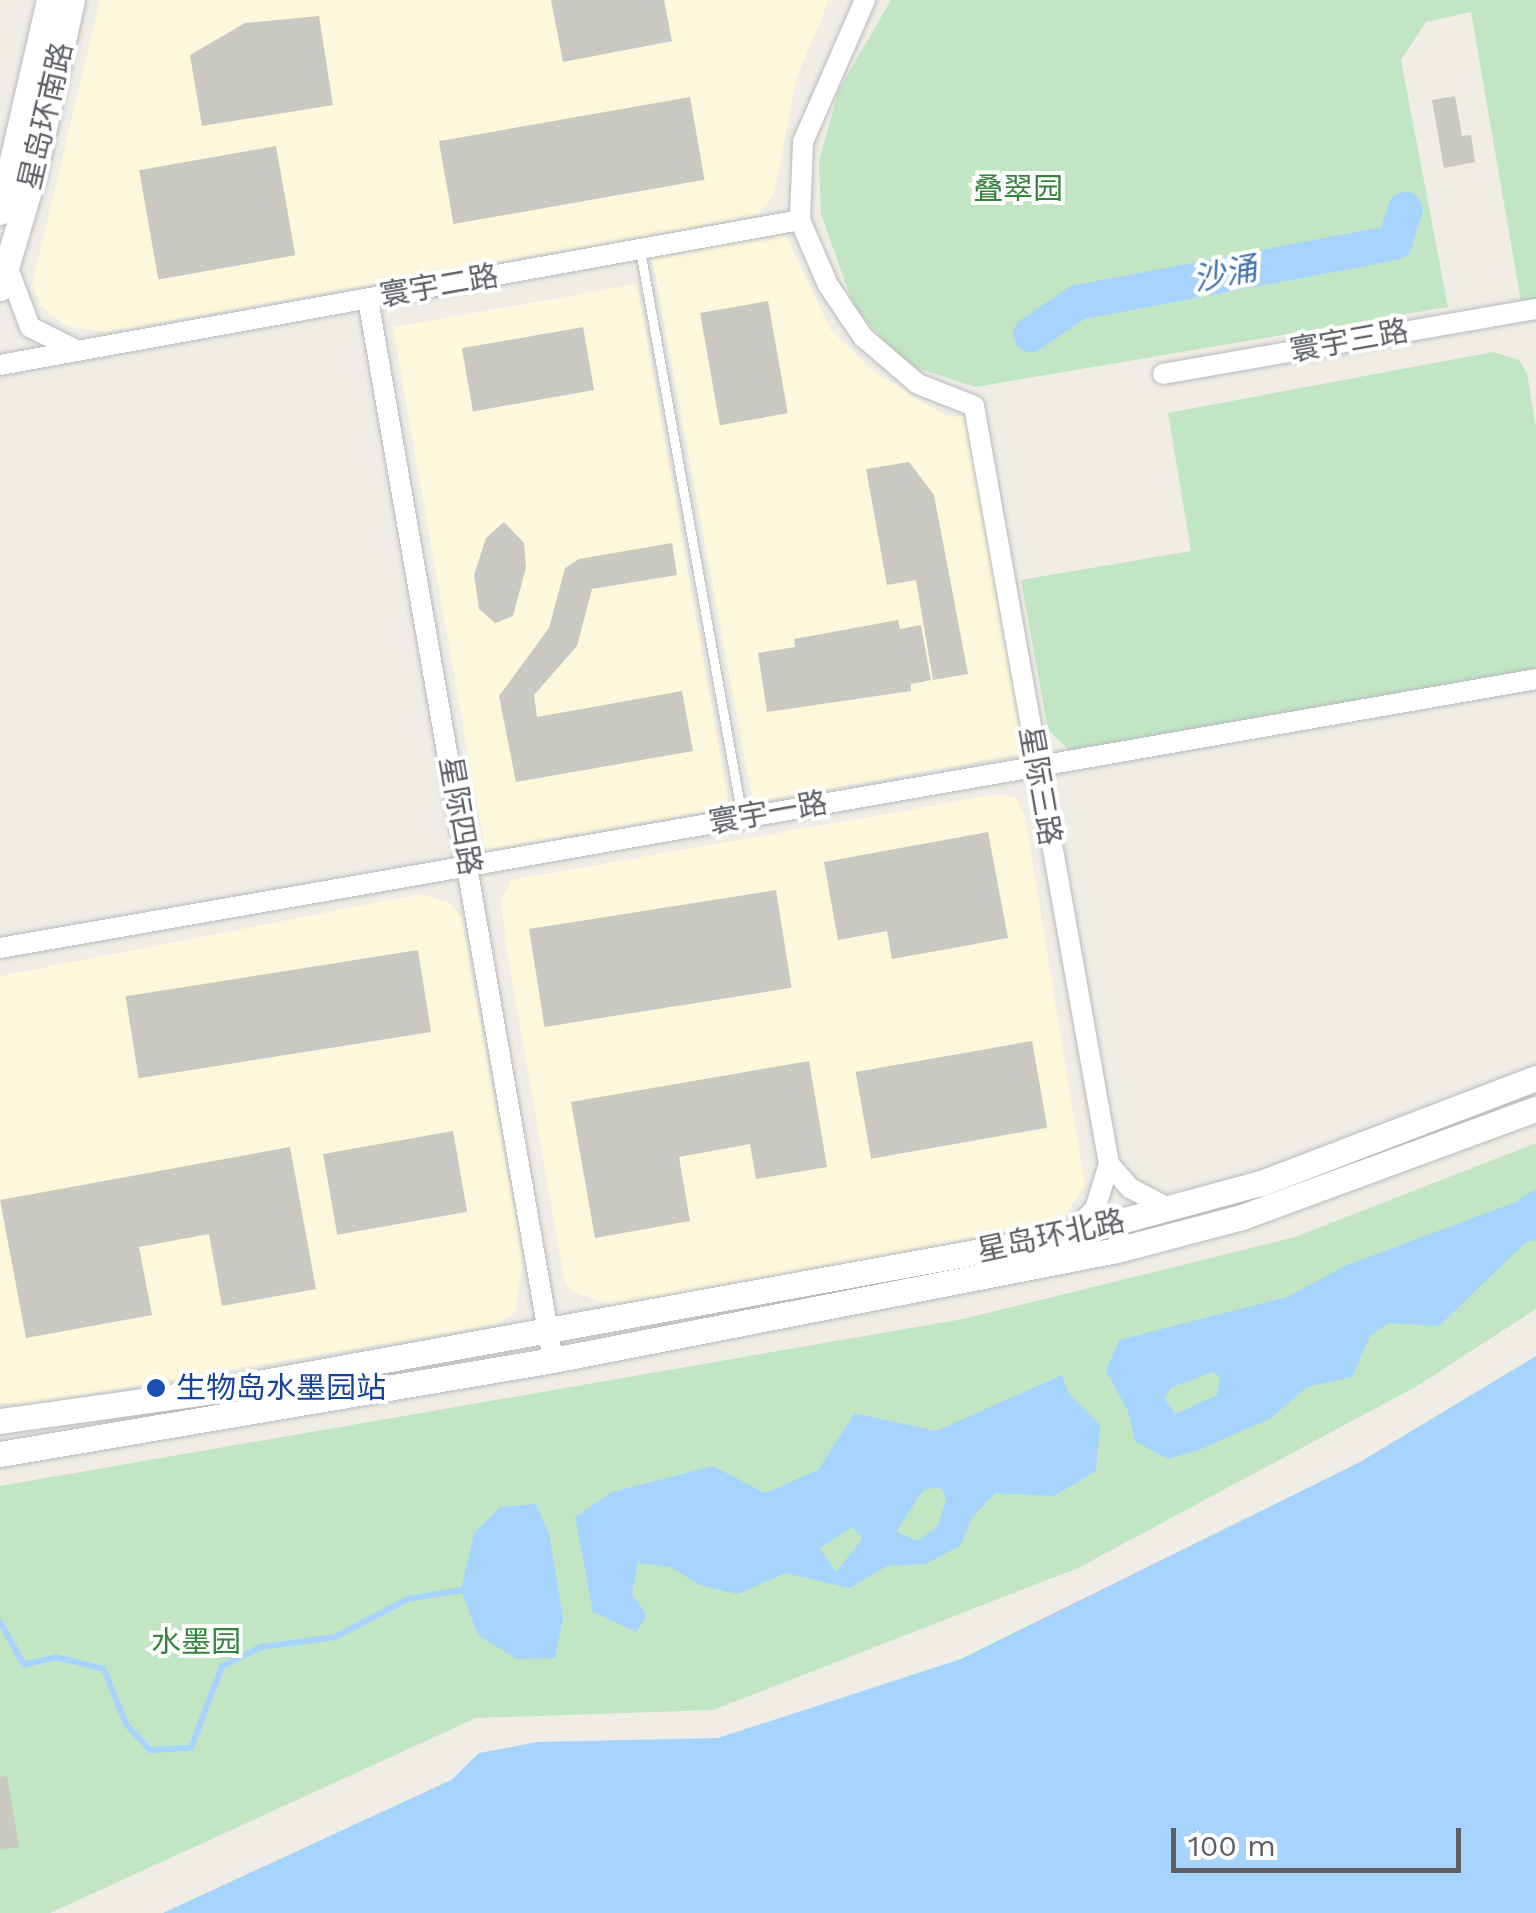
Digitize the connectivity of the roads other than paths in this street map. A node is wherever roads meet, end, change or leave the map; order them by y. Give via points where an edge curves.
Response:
1 (49, 0) edge
2 (72, 0) edge
3 (865, 0) edge
4 (0, 212) edge
5 (800, 220) junction
6 (640, 250) junction
7 (4, 277) edge
8 (368, 300) junction
9 (1536, 308) edge
10 (76, 350) junction
11 (0, 365) edge
12 (1163, 374) dead end
13 (1536, 678) edge
14 (1036, 766) junction
15 (742, 817) junction
16 (468, 864) junction
17 (0, 948) edge
18 (1536, 1078) edge
19 (1536, 1109) edge
20 (1109, 1164) junction
21 (1170, 1210) junction
22 (1069, 1235) junction
23 (549, 1332) junction
24 (553, 1360) junction
25 (0, 1421) edge
26 (0, 1454) edge

1 - 4 main road, 星岛环南路
2 - 7 main road, 星岛环南路
3 - 5 street via 803,142
5 - 6 street, 寰宇二路
5 - 14 street, 星际三路 via 828,285 862,337 918,384 974,406
6 - 8 street, 寰宇二路
6 - 15 lane
7 - 10 street via 30,326
8 - 10 street, 寰宇二路
8 - 16 street, 星际四路
9 - 12 street, 寰宇三路
10 - 11 street, 寰宇二路
13 - 14 street, 寰宇一路
14 - 15 street, 寰宇一路
14 - 20 street, 星际三路
15 - 16 street, 寰宇一路
16 - 17 street, 寰宇一路
16 - 23 street, 星际四路
18 - 21 main road, 星岛环北路 via 1401,1133
19 - 24 main road, 星岛环北路 via 1242,1217 1117,1250
20 - 21 street via 1130,1188
20 - 22 street, 星际三路 via 1095,1208
21 - 22 main road, 星岛环北路
22 - 23 main road, 星岛环北路
23 - 24 street, 星际四路
23 - 25 main road
24 - 26 main road

